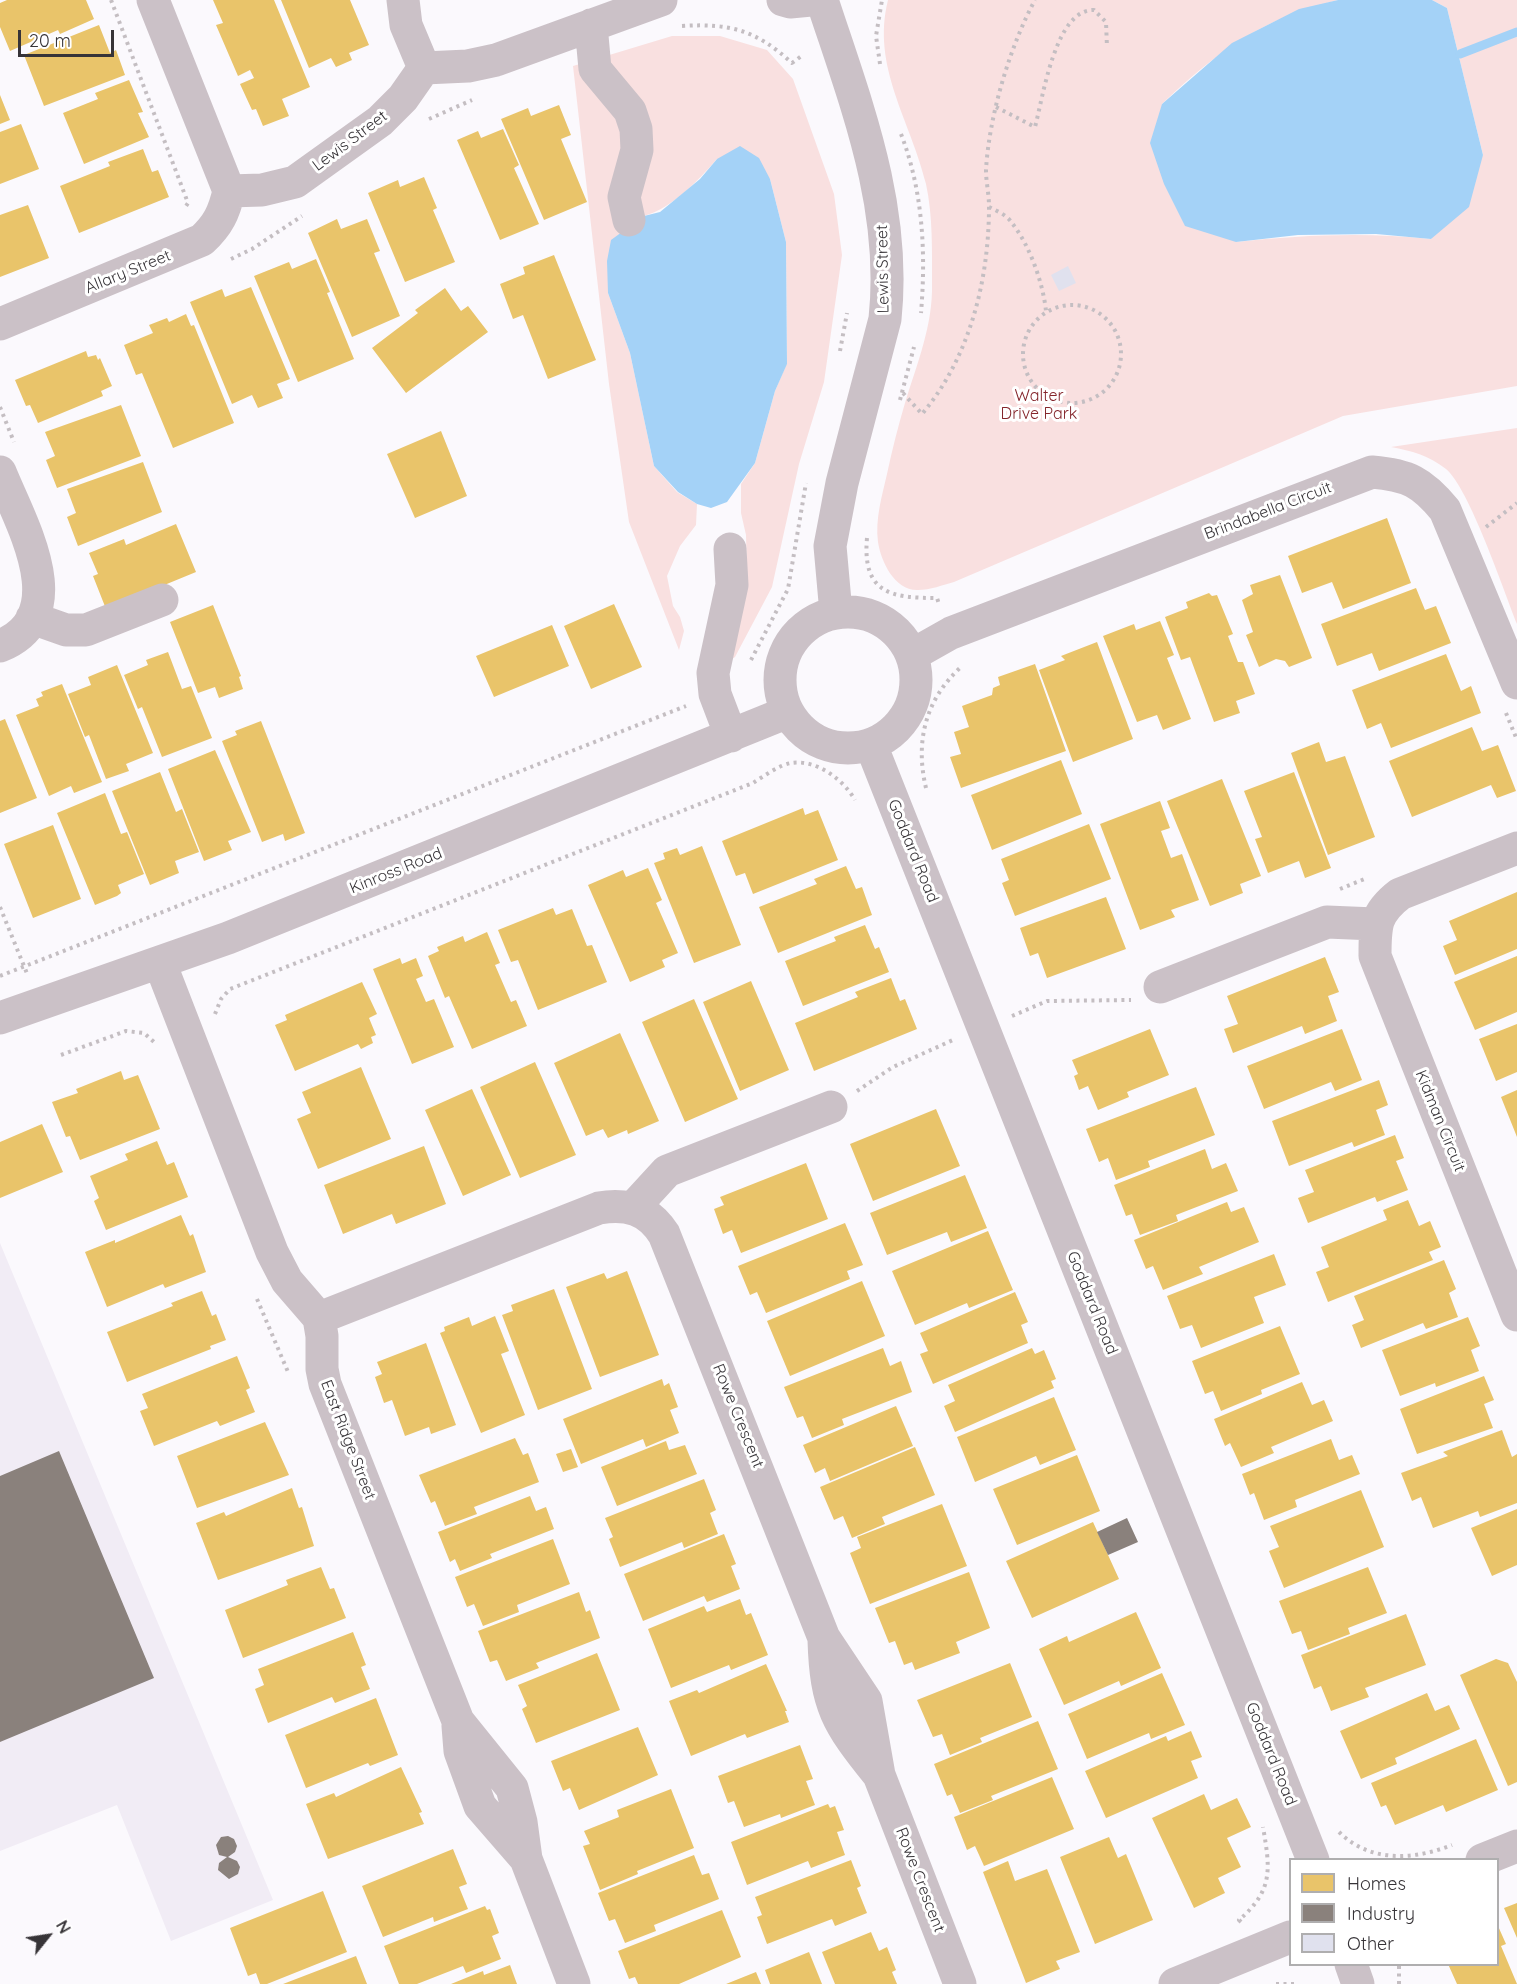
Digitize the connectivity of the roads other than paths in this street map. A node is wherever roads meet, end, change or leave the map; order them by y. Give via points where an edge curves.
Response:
1 (153, 0) edge
2 (403, 0) edge
3 (783, 0) edge
4 (811, 0) edge
5 (822, 0) edge
6 (666, 14) edge
7 (591, 25) junction
8 (424, 68) junction
9 (229, 191) junction
10 (629, 220) dead end
11 (0, 324) edge
12 (0, 472) edge
13 (730, 549) dead end
14 (162, 600) dead end
15 (836, 613) junction
16 (32, 618) junction
17 (0, 646) edge
18 (912, 655) junction
19 (1511, 696) edge
20 (788, 712) junction
21 (731, 736) junction
22 (871, 745) junction
23 (1517, 848) edge
24 (1375, 924) junction
25 (160, 963) junction
26 (1160, 987) road end
27 (0, 1018) edge
28 (831, 1107) road end
29 (633, 1208) junction
30 (1517, 1315) edge
31 (319, 1318) junction
32 (1517, 1846) edge
33 (1469, 1851) edge
34 (1312, 1858) edge
35 (1289, 1937) edge
36 (1352, 1966) edge
37 (574, 1984) edge
38 (960, 1984) edge
39 (1175, 1984) edge
40 (1358, 1984) edge

1 - 9 street
2 - 8 street via 406,25
3 - 4 street
5 - 15 street, Lewis Street via 860,113 881,194 887,299 830,546
6 - 7 street
7 - 8 street via 496,60
7 - 10 street via 595,69 630,111 636,129 637,150 624,197
8 - 9 street, Lewis Street via 403,98 380,121 295,182 262,190
9 - 11 street, Allary Street via 217,226 202,240
12 - 16 street via 36,561 41,584
13 - 21 street via 732,585 714,673 715,694
14 - 16 street via 86,630 66,630
15 - 18 street via 860,613 881,620 900,635
15 - 20 street via 816,619 799,632 787,650 781,670 781,691
16 - 17 street via 21,632
18 - 19 street, Brindabella Circuit via 951,633 1372,472 1413,480 1430,491 1445,510
18 - 22 street via 917,677 914,699 905,719 890,735
20 - 21 street, Kinross Road
20 - 22 street via 814,740 852,749
21 - 25 street, Kinross Road
22 - 34 street, Goddard Road
23 - 24 street via 1400,894 1388,903
24 - 26 street via 1326,922
24 - 30 street, Kidman Circuit via 1376,956
25 - 27 street, Kinross Road
25 - 31 street via 272,1251 287,1281
28 - 29 street via 667,1171
29 - 31 street via 599,1208
29 - 38 street, Rowe Crescent via 657,1222 664,1234 824,1638 866,1701 879,1775
31 - 37 street, East Ridge Street via 325,1384 458,1721 512,1788 526,1859
32 - 33 street
35 - 39 street
36 - 40 street

